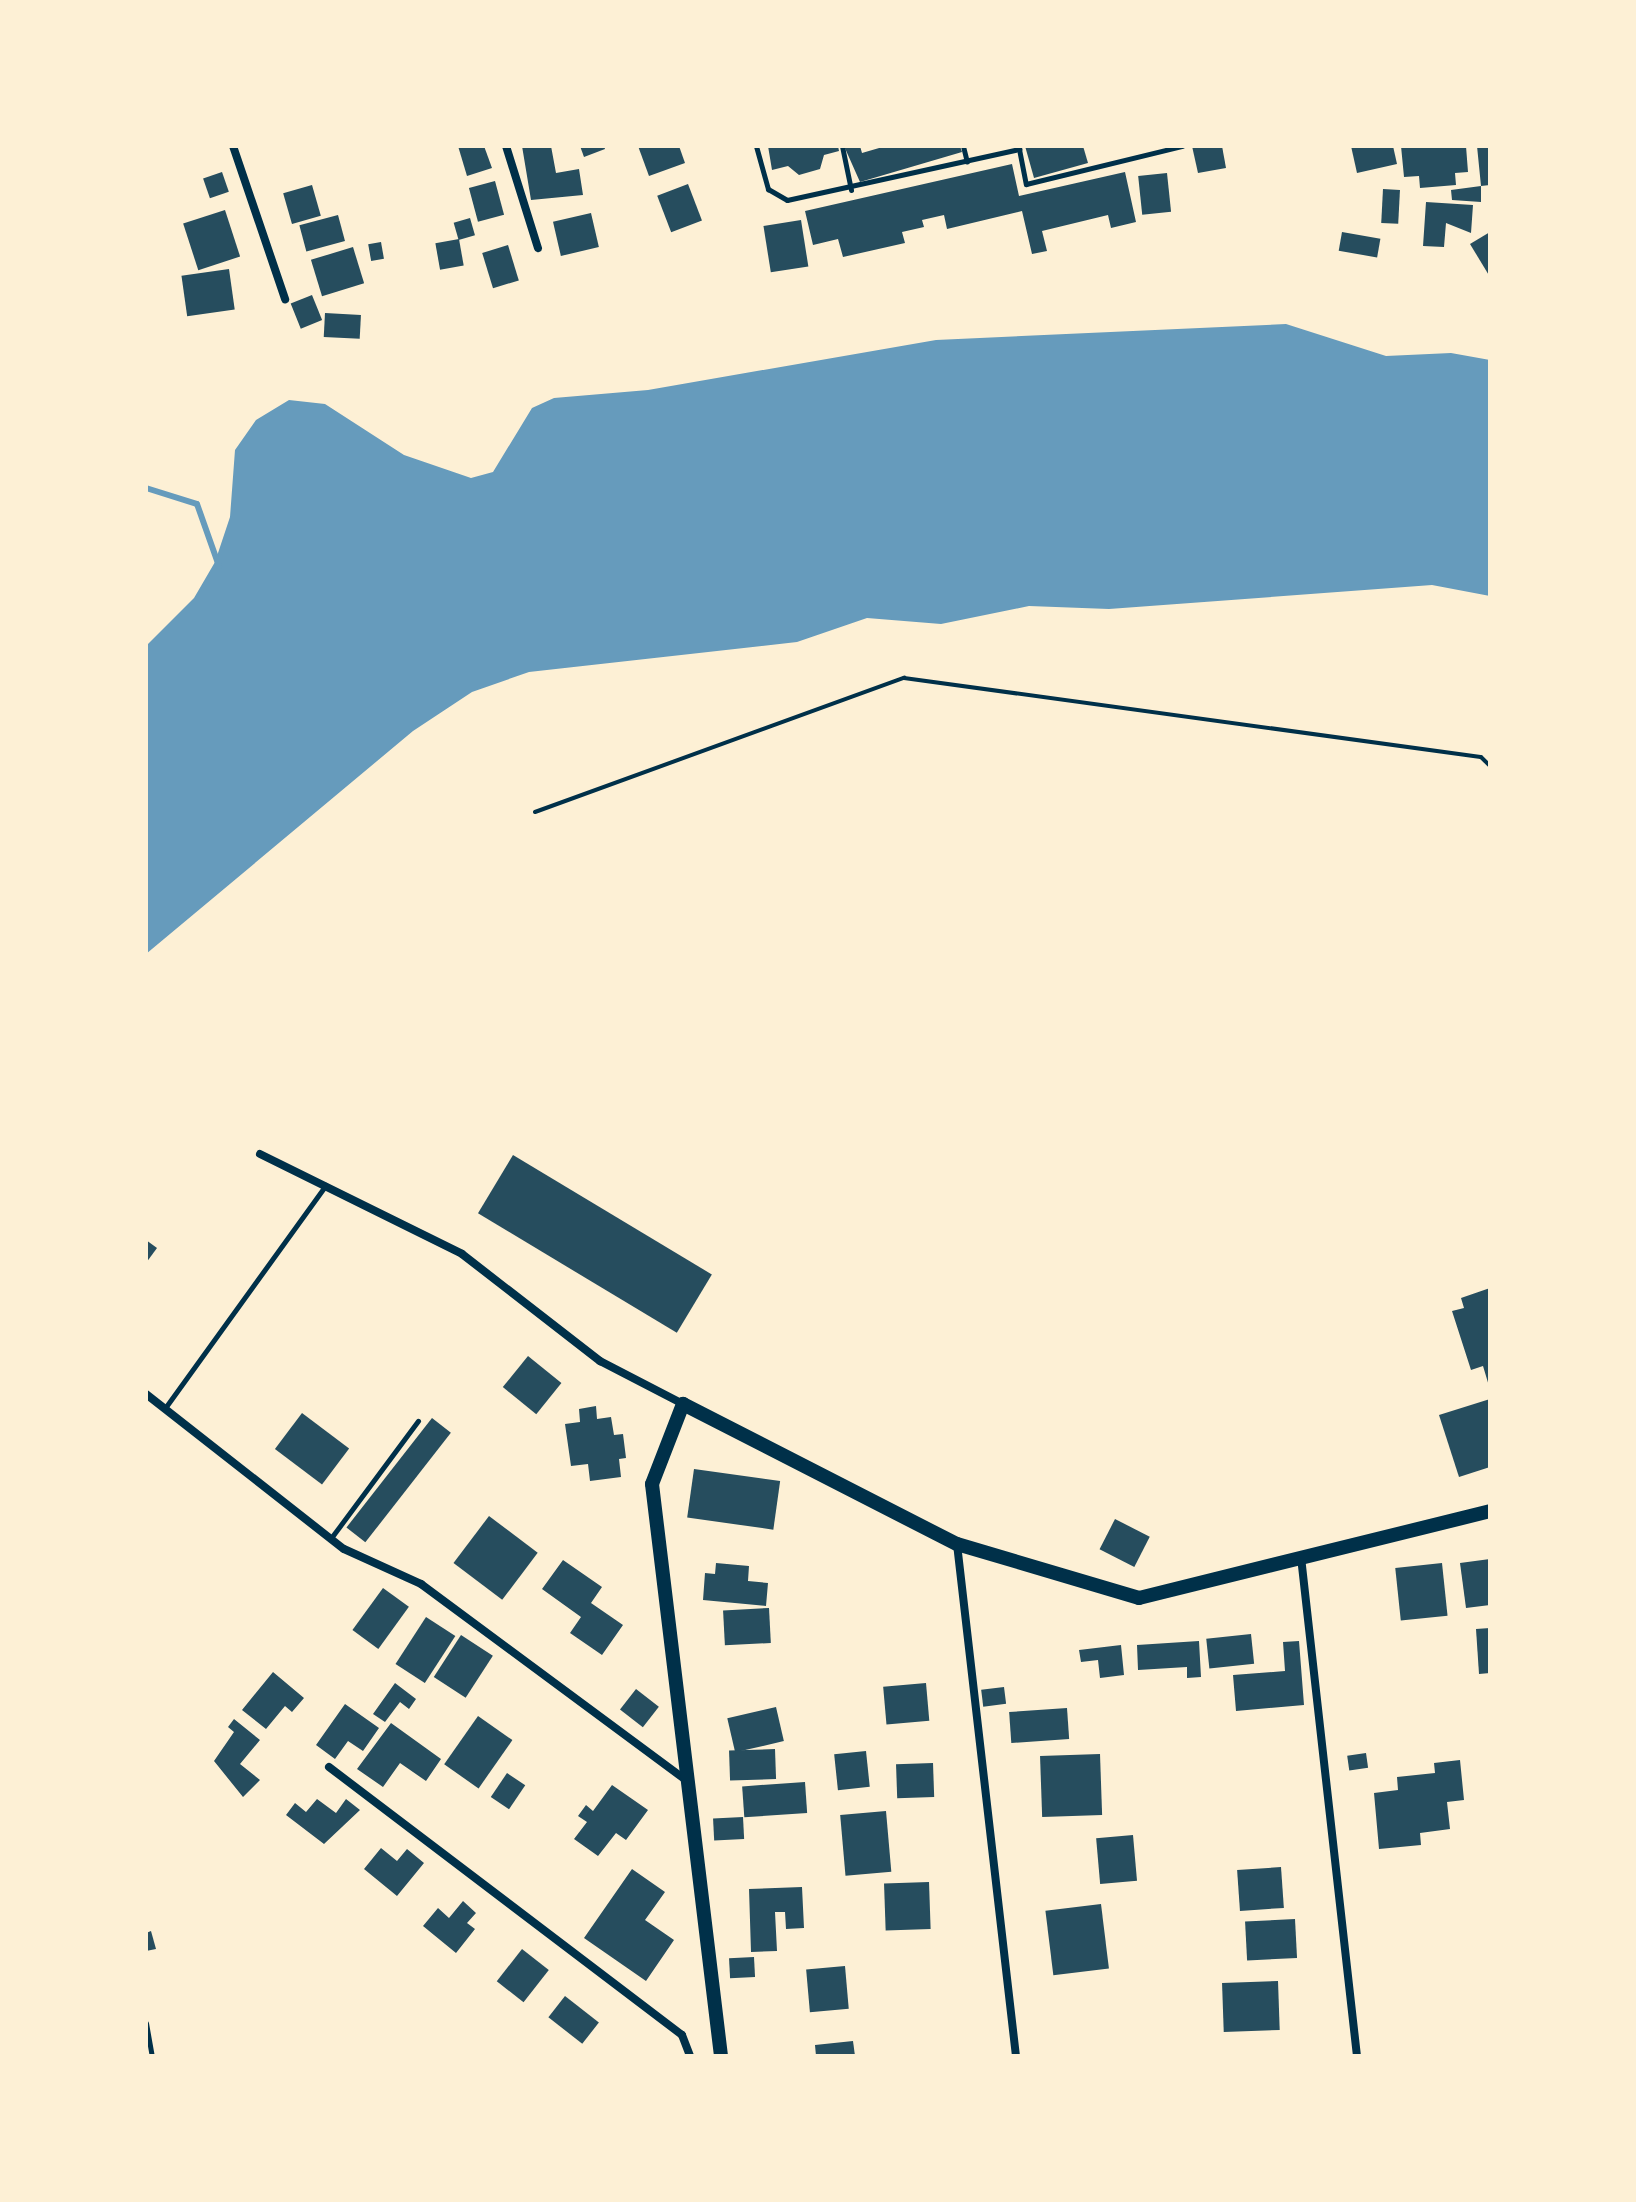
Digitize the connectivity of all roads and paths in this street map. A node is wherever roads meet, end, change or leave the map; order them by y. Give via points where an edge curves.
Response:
1 (233, 146) edge
2 (506, 146) edge
3 (756, 146) edge
4 (842, 146) edge
5 (963, 146) edge
6 (1182, 146) edge
7 (967, 162) junction
8 (851, 190) junction
9 (538, 248) dead end
10 (285, 299) dead end
11 (1490, 766) edge
12 (535, 812) dead end
13 (260, 1154) dead end
14 (327, 1183) junction
15 (146, 1394) edge
16 (683, 1404) junction
17 (165, 1408) junction
18 (418, 1421) dead end
19 (1490, 1511) edge
20 (331, 1538) junction
21 (957, 1544) junction
22 (1301, 1557) junction
23 (329, 1767) dead end
24 (685, 1779) junction
25 (146, 2023) edge
26 (152, 2056) edge
27 (690, 2056) edge
28 (721, 2056) edge
29 (1016, 2056) edge
30 (1357, 2056) edge

1 - 10 street
2 - 9 street
3 - 8 lane via 776,197
4 - 8 lane
5 - 7 lane
6 - 7 lane via 1026,184 1019,149
7 - 8 lane
11 - 12 path via 1481,757 904,678
13 - 14 street
14 - 16 street via 462,1254 600,1361
14 - 17 lane
15 - 17 street
16 - 21 street
16 - 24 street via 652,1484
17 - 20 street
18 - 20 lane
19 - 22 street
20 - 24 street via 421,1584
21 - 22 street via 1139,1598
21 - 29 street
22 - 30 street
23 - 27 street via 682,2035
24 - 28 street
25 - 26 lane

